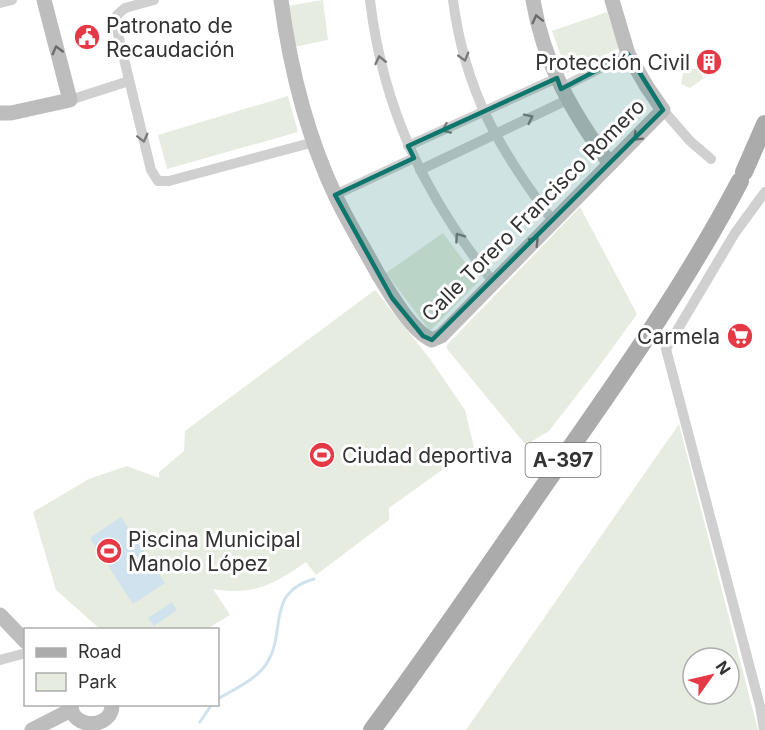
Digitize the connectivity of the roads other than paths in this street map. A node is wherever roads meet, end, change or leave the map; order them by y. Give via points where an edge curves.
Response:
1 (12, 0) edge
2 (44, 0) edge
3 (154, 0) edge
4 (281, 0) edge
5 (370, 0) edge
6 (453, 0) edge
7 (533, 0) edge
8 (612, 0) edge
9 (0, 3) edge
10 (628, 54) junction
11 (129, 81) junction
12 (561, 89) junction
13 (70, 100) junction
14 (663, 110) junction
15 (0, 113) edge
16 (483, 113) junction
17 (765, 124) edge
18 (494, 134) junction
19 (314, 142) junction
20 (408, 146) junction
21 (414, 158) junction
22 (711, 159) dead end
23 (610, 164) junction
24 (420, 170) junction
25 (765, 192) edge
26 (335, 195) junction
27 (553, 221) junction
28 (495, 283) junction
29 (480, 578) junction
30 (0, 615) edge
31 (440, 636) junction
32 (24, 640) edge
33 (24, 654) edge
34 (0, 660) edge
35 (112, 706) edge
36 (71, 707) edge
37 (763, 711) edge
38 (84, 728) edge
39 (100, 728) edge
40 (32, 730) edge
41 (363, 730) edge
42 (372, 730) edge
43 (383, 730) edge
44 (764, 730) edge

1 - 9 street
13 -> 2 street
3 - 11 street via 125,8 117,15
4 - 19 street via 297,84
20 -> 5 street via 380,60
6 -> 16 street via 461,47
12 -> 7 street via 544,45
8 - 10 street
10 - 12 street
10 - 14 street
11 - 13 street
11 -> 19 street via 151,170 158,181 169,182
12 - 16 street
18 -> 12 street
12 - 23 street
13 - 15 street
14 - 22 street
14 -> 23 street, Calle Torero Francisco Romero
16 - 18 street
16 -> 20 street
17 - 29 main road, A-397 via 721,218 664,310
18 - 24 street
18 - 27 street
19 - 26 street
20 - 21 street
21 - 24 street
21 - 26 street
23 - 27 street, Calle Torero Francisco Romero
28 -> 24 street via 449,223
25 - 37 street via 735,233 666,349
26 - 28 street, Calle Torero Francisco Romero via 392,298 423,336 432,340 441,336
28 -> 27 street, Calle Torero Francisco Romero
29 - 31 main road, A-397
29 - 41 main road
30 - 32 street
31 - 42 main road, A-397
31 - 43 main road via 416,685
33 - 34 street
35 - 39 street via 110,718
36 - 38 street via 74,720
36 - 40 street
37 - 44 street
38 - 39 street

